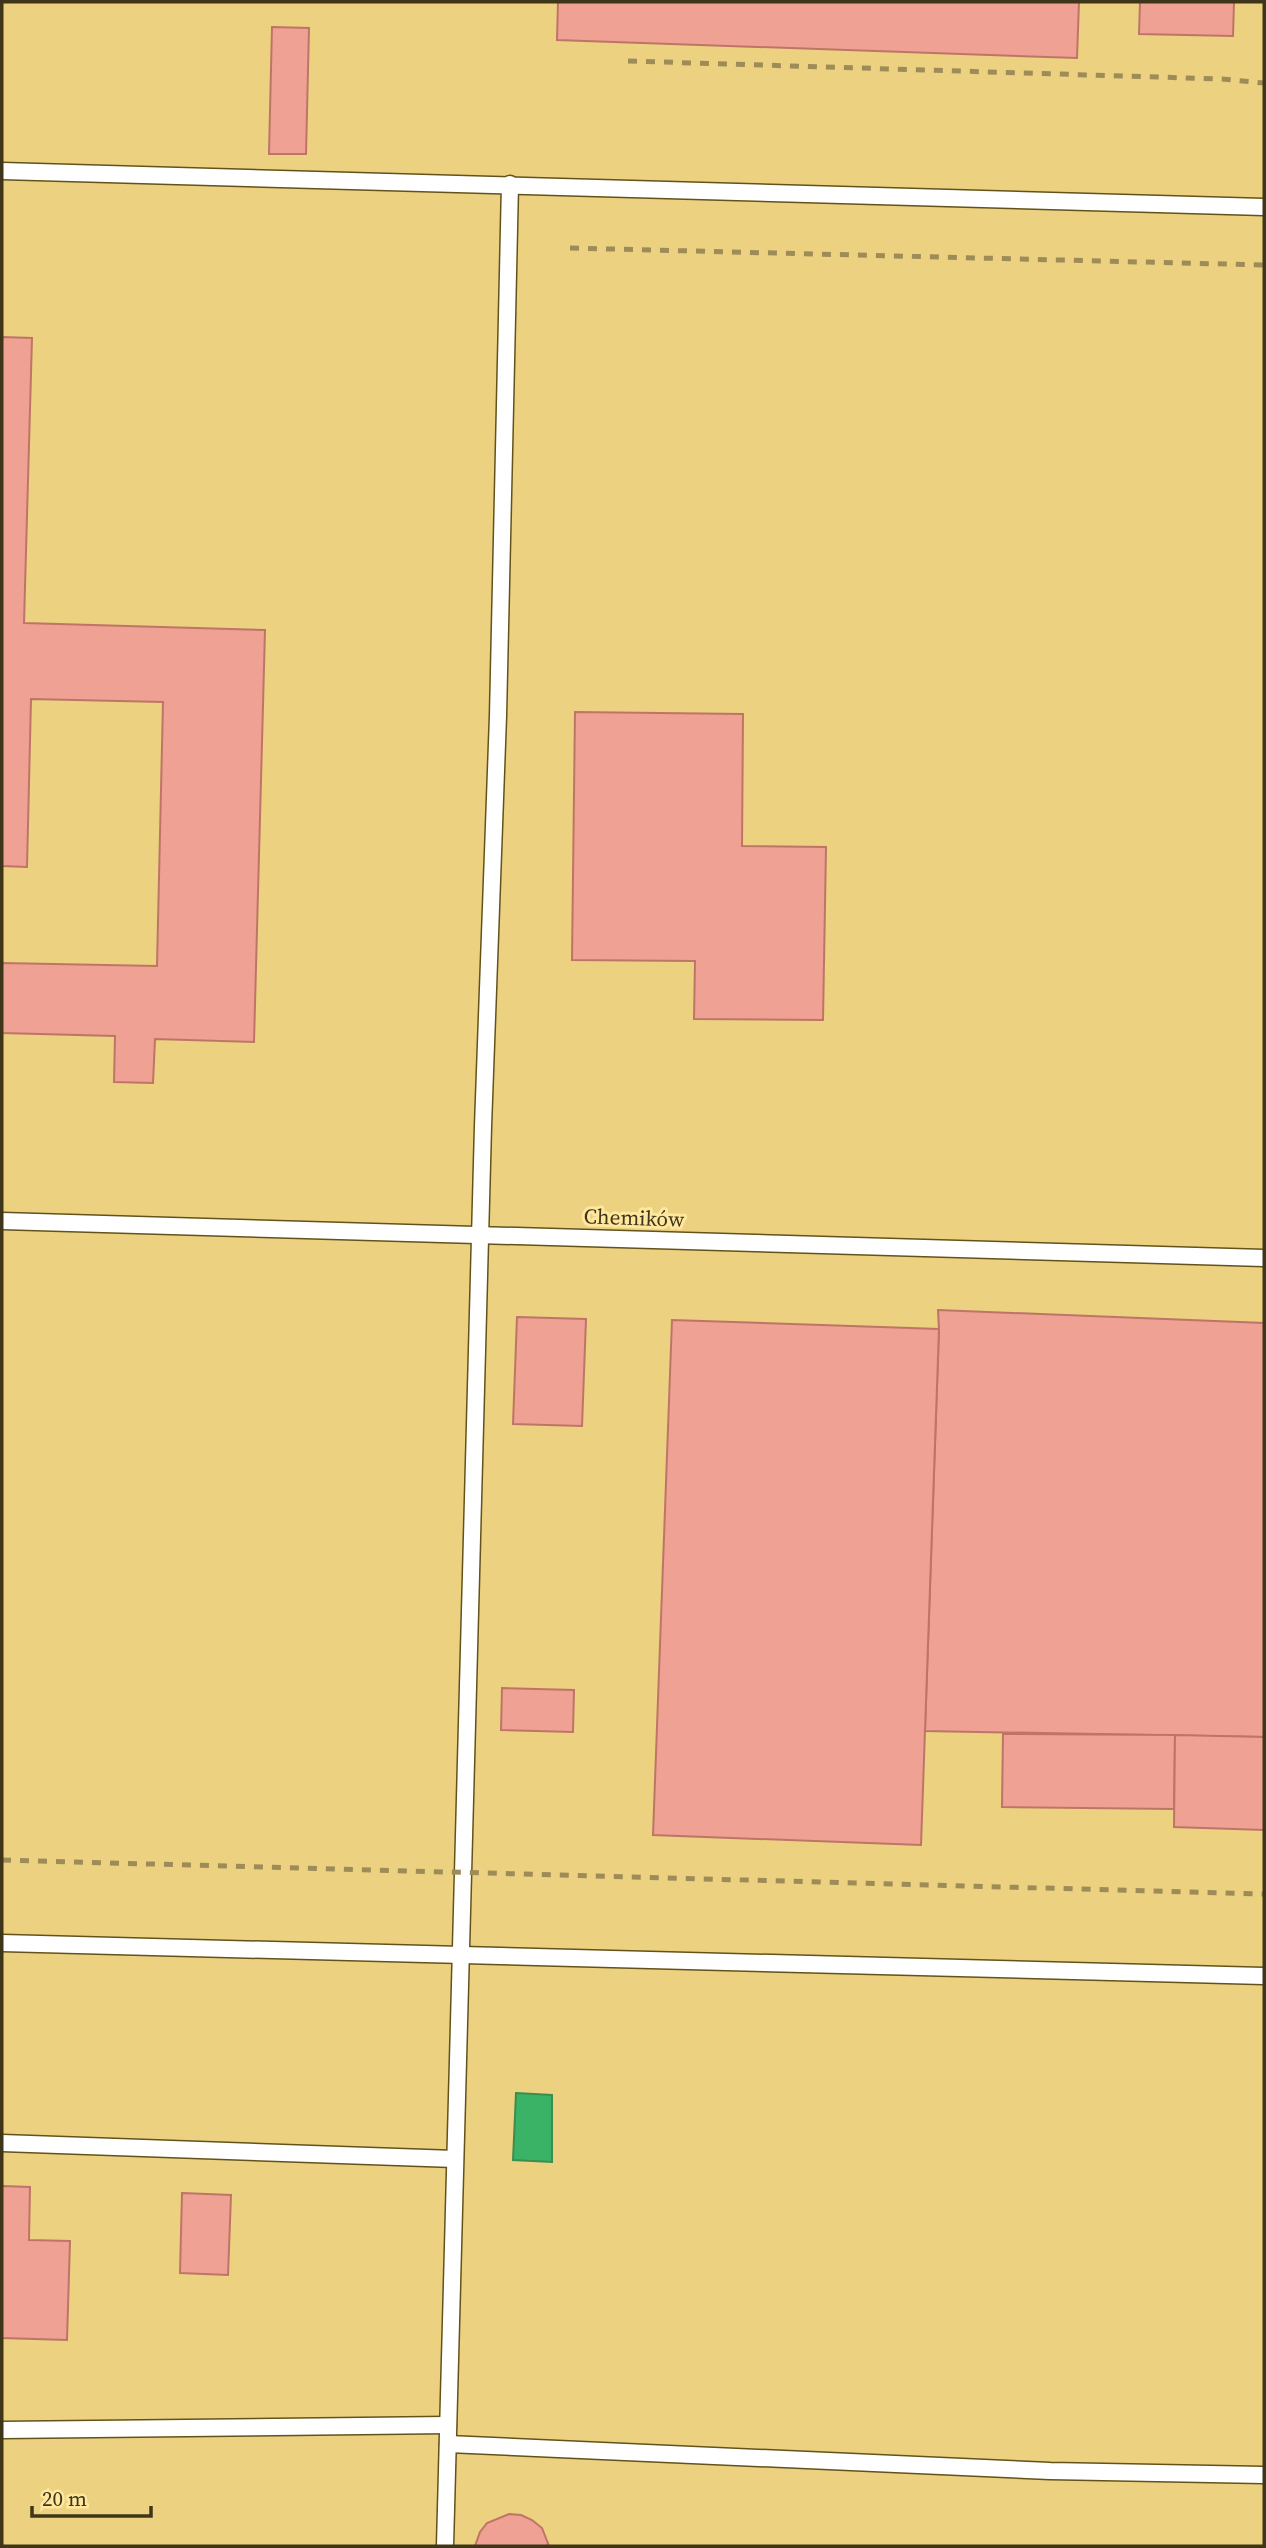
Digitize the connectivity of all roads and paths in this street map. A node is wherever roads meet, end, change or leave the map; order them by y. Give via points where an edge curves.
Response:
1 (2, 172) edge
2 (510, 184) junction
3 (1264, 207) edge
4 (2, 1221) edge
5 (481, 1234) junction
6 (1264, 1258) edge
7 (2, 1943) edge
8 (461, 1955) junction
9 (1264, 1976) edge
10 (2, 2143) edge
11 (455, 2159) junction
12 (448, 2425) junction
13 (2, 2430) edge
14 (448, 2444) junction
15 (1264, 2475) edge
16 (445, 2546) edge

1 - 2 lane
2 - 3 lane
2 - 5 lane via 499,716
4 - 5 lane, Chemików
5 - 6 lane, Chemików
5 - 8 lane
7 - 8 lane
8 - 9 lane
8 - 11 lane
10 - 11 lane
11 - 12 lane
12 - 13 lane
12 - 14 lane
14 - 15 lane via 1050,2471
14 - 16 lane

